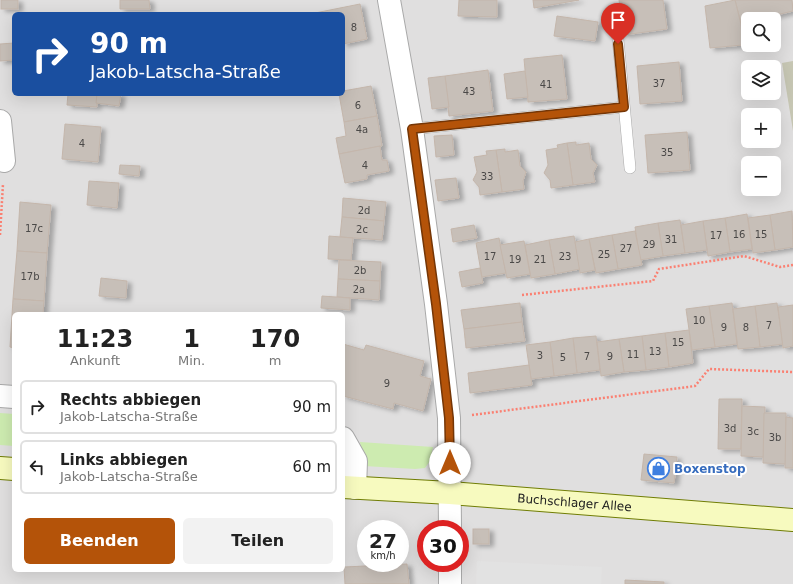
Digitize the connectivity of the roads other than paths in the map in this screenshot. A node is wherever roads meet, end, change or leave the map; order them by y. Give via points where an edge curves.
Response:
1 (389, 0) edge
2 (617, 29) dead end
3 (624, 107) junction
4 (0, 121) edge
5 (412, 129) junction
6 (4, 161) road end
7 (630, 168) dead end
8 (0, 396) edge
9 (12, 397) edge
10 (345, 442) edge
11 (0, 468) edge
12 (12, 469) edge
13 (349, 488) edge
14 (450, 494) junction
15 (450, 520) edge
16 (793, 520) edge
17 (450, 572) edge
18 (450, 584) edge

1 - 5 street
2 - 3 lane
3 - 5 lane
3 - 7 lane
4 - 6 street
5 - 14 street via 449,418
8 - 9 street
10 - 13 street, Buchschlager Allee via 356,461
11 - 12 main road
13 - 14 main road, Buchschlager Allee
14 - 15 street
14 - 16 main road, Buchschlager Allee
17 - 18 street

